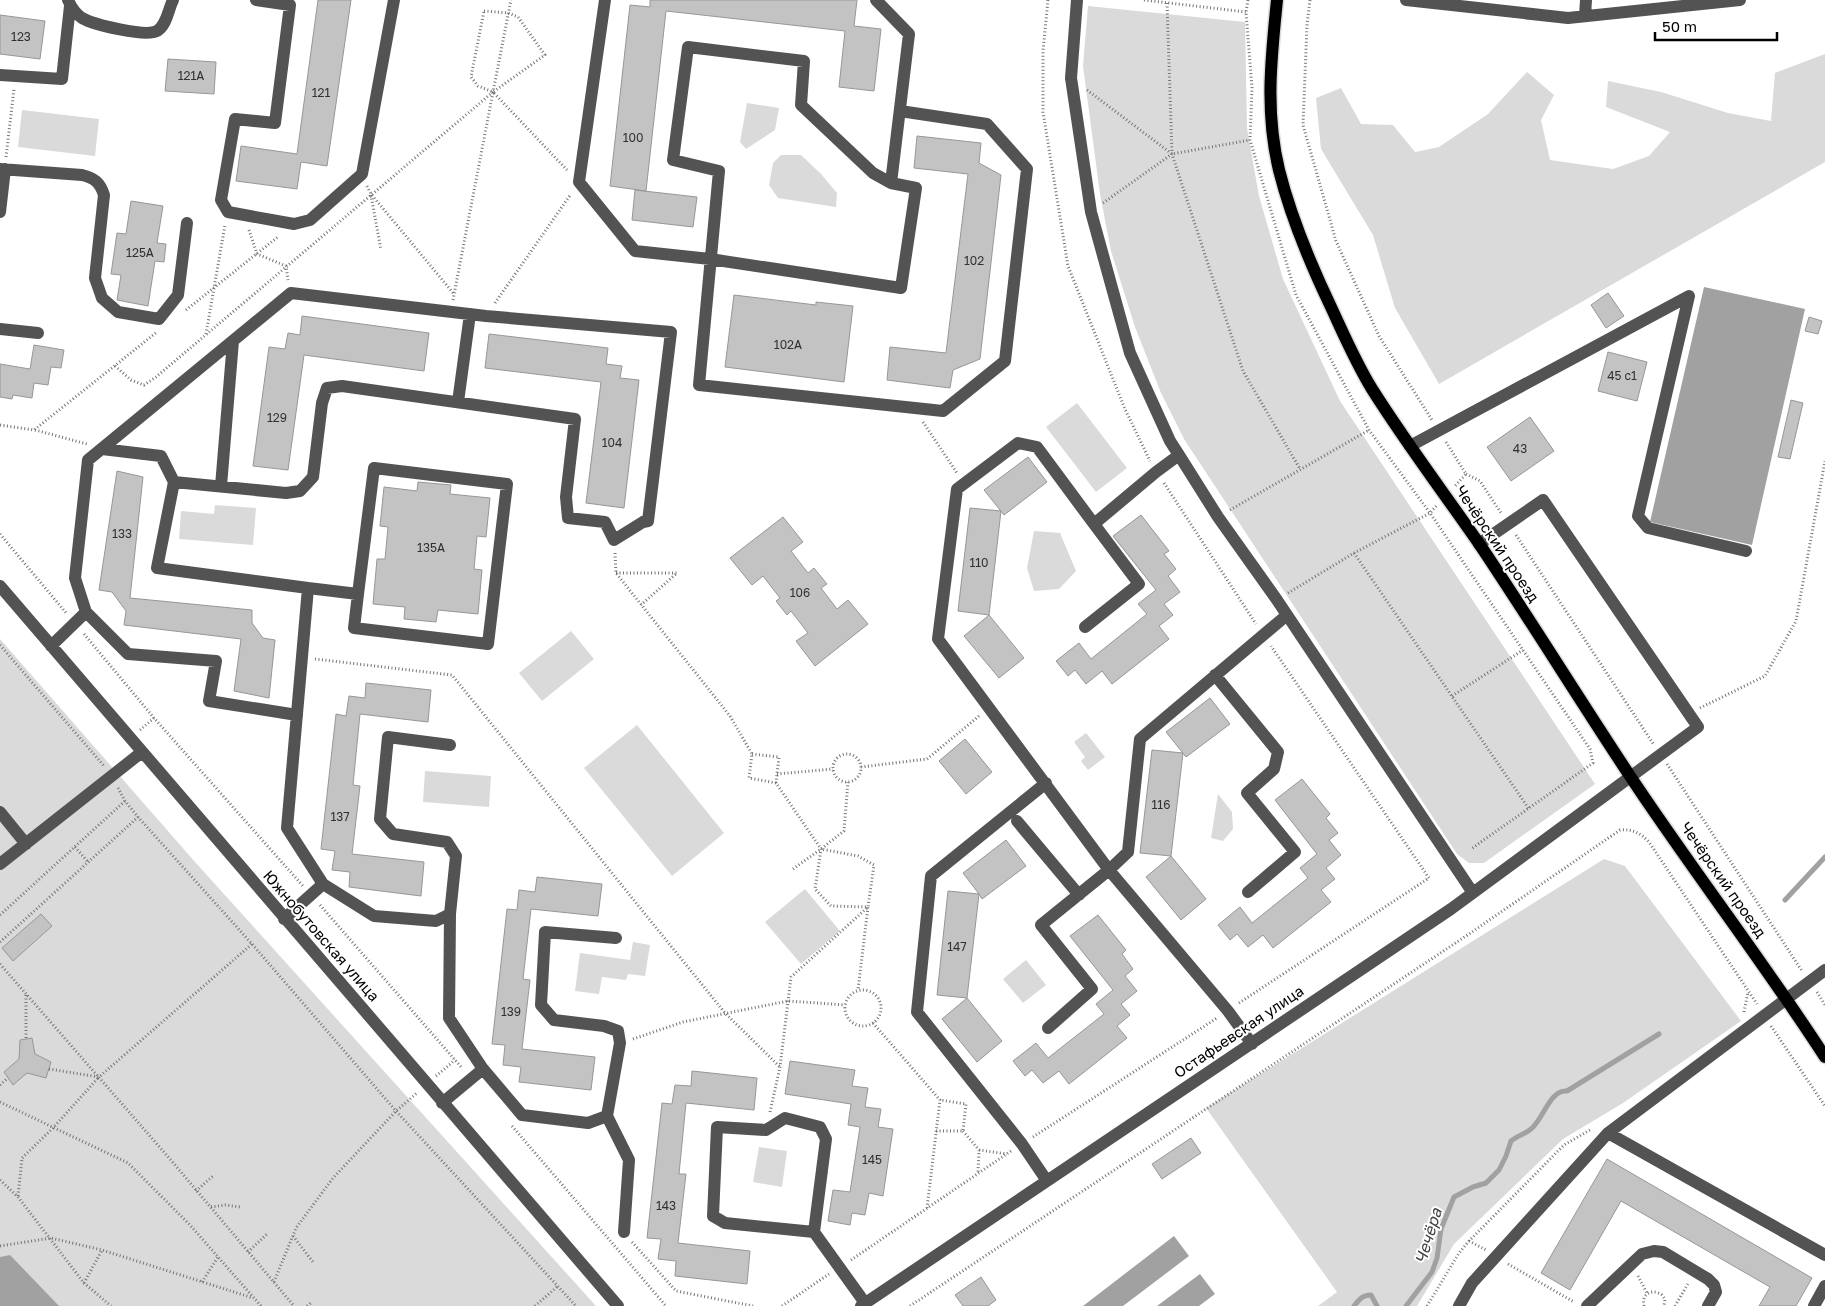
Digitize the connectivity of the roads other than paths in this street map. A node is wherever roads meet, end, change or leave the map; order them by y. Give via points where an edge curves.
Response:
1 (173, 0) edge
2 (256, 0) edge
3 (394, 0) edge
4 (605, 0) edge
5 (876, 0) edge
6 (1077, 0) edge
7 (1277, 0) edge
8 (1406, 0) edge
9 (1586, 0) edge
10 (1740, 0) edge
11 (68, 2) edge
12 (1515, 6) edge
13 (1585, 16) junction
14 (0, 74) edge
15 (900, 111) junction
16 (2, 169) edge
17 (891, 183) junction
18 (0, 212) edge
19 (187, 223) dead end
20 (710, 259) junction
21 (470, 314) junction
22 (0, 328) edge
23 (38, 333) dead end
24 (233, 340) junction
25 (458, 402) junction
26 (1410, 446) junction
27 (102, 448) junction
28 (1179, 455) junction
29 (174, 482) junction
30 (221, 486) junction
31 (1094, 524) junction
32 (1479, 544) junction
33 (1746, 551) dead end
34 (0, 586) edge
35 (308, 588) junction
36 (358, 594) junction
37 (86, 612) junction
38 (1287, 615) junction
39 (1086, 627) dead end
40 (52, 646) junction
41 (1215, 675) junction
42 (297, 715) junction
43 (450, 745) dead end
44 (142, 752) junction
45 (1630, 776) junction
46 (1046, 783) junction
47 (0, 812) edge
48 (1017, 821) dead end
49 (26, 844) junction
50 (0, 864) edge
51 (1109, 870) junction
52 (323, 884) junction
53 (1248, 892) dead end
54 (1473, 893) junction
55 (1078, 895) junction
56 (450, 914) junction
57 (284, 919) junction
58 (616, 938) dead end
59 (1825, 970) edge
60 (1787, 999) junction
61 (1048, 1028) dead end
62 (1252, 1044) junction
63 (1825, 1057) edge
64 (483, 1069) junction
65 (442, 1103) junction
66 (607, 1116) junction
67 (1608, 1133) junction
68 (1047, 1181) junction
69 (624, 1232) road end
70 (814, 1232) junction
71 (1825, 1255) edge
72 (1825, 1286) edge
73 (863, 1305) edge
74 (618, 1306) edge
75 (1459, 1306) edge
76 (1587, 1306) edge
77 (1708, 1306) edge
78 (1814, 1306) edge

1 - 11 street via 165,21 158,30 148,34 95,24 80,17
2 - 3 street via 290,5 275,123 235,119 221,200 228,212 294,224 310,220 362,174
4 - 20 street via 579,182 635,251
5 - 15 street via 909,34
6 - 28 street via 1071,78 1090,212 1130,353
7 - 26 main road, Чечёрский проезд via 1270,66 1271,125 1279,170 1293,218 1350,350
8 - 12 street
9 - 13 street
10 - 13 street
11 - 14 street via 62,79
12 - 13 street via 1568,18
15 - 17 street
15 - 20 street via 987,124 1027,169 1005,361 943,412 699,385
16 - 18 street
16 - 19 street via 82,175 100,184 104,195 95,278 102,298 118,312 159,319 178,295
17 - 20 street via 916,188 901,288
17 - 20 street via 873,172 801,105 804,61 688,47 673,160 719,171
21 - 24 street via 291,293
21 - 25 street
21 - 25 street via 671,332 648,521 614,540 605,522 568,518 566,497 575,419
22 - 23 street
24 - 27 street
24 - 30 street
25 - 30 street via 342,386 327,388 322,403 313,477 300,491 286,493
26 - 32 main road, Чечёрский проезд
26 - 33 street via 1689,296 1638,516 1648,528
27 - 29 street via 161,456
27 - 37 street via 88,460 75,578
28 - 31 street
28 - 38 street
29 - 30 street
29 - 35 street via 157,568
31 - 39 street via 1139,584
31 - 46 street via 1037,447 1018,443 957,489 938,639
32 - 45 main road, Чечёрский проезд
32 - 45 street, Остафьевская улица via 1543,500 1698,728
34 - 40 street, Южнобутовская улица
35 - 36 street
35 - 42 street
36 - 36 street via 354,628 488,644 507,484 374,468
37 - 40 street
37 - 42 street via 128,654 216,661 209,701
38 - 41 street
38 - 54 street
40 - 44 street, Южнобутовская улица
41 - 51 street via 1140,739 1128,852
41 - 53 street via 1278,752 1274,769 1247,792 1295,852
42 - 52 street via 287,828
43 - 56 street via 388,737 380,819 393,834 446,842 456,856
44 - 49 street
44 - 57 street, Южнобутовская улица
45 - 54 street, Остафьевская улица
45 - 60 main road, Чечёрский проезд
46 - 51 street
46 - 68 street via 931,876 917,1012 1022,1144
47 - 49 street
48 - 55 street
49 - 50 street
51 - 55 street
51 - 62 street
52 - 56 street via 374,916 436,921
52 - 57 street
54 - 62 street, Остафьевская улица
55 - 61 street via 1041,925 1092,989
56 - 64 street via 450,1018
57 - 65 street, Южнобутовская улица
58 - 66 street via 544,932 541,1005 554,1020 604,1026 618,1031 620,1043
59 - 60 street
60 - 63 main road, Чечёрский проезд
60 - 67 street
62 - 68 street, Остафьевская улица
64 - 65 street
64 - 66 street via 522,1115 588,1122
65 - 74 street, Южнобутовская улица
66 - 69 street via 629,1160
67 - 71 street
67 - 75 street via 1472,1283
68 - 73 street, Остафьевская улица
70 - 70 street via 725,1223 713,1216 717,1127 766,1130 785,1118 820,1127 826,1138
70 - 73 street
72 - 78 street
76 - 77 street via 1642,1254 1654,1251 1663,1252 1708,1278 1716,1292

